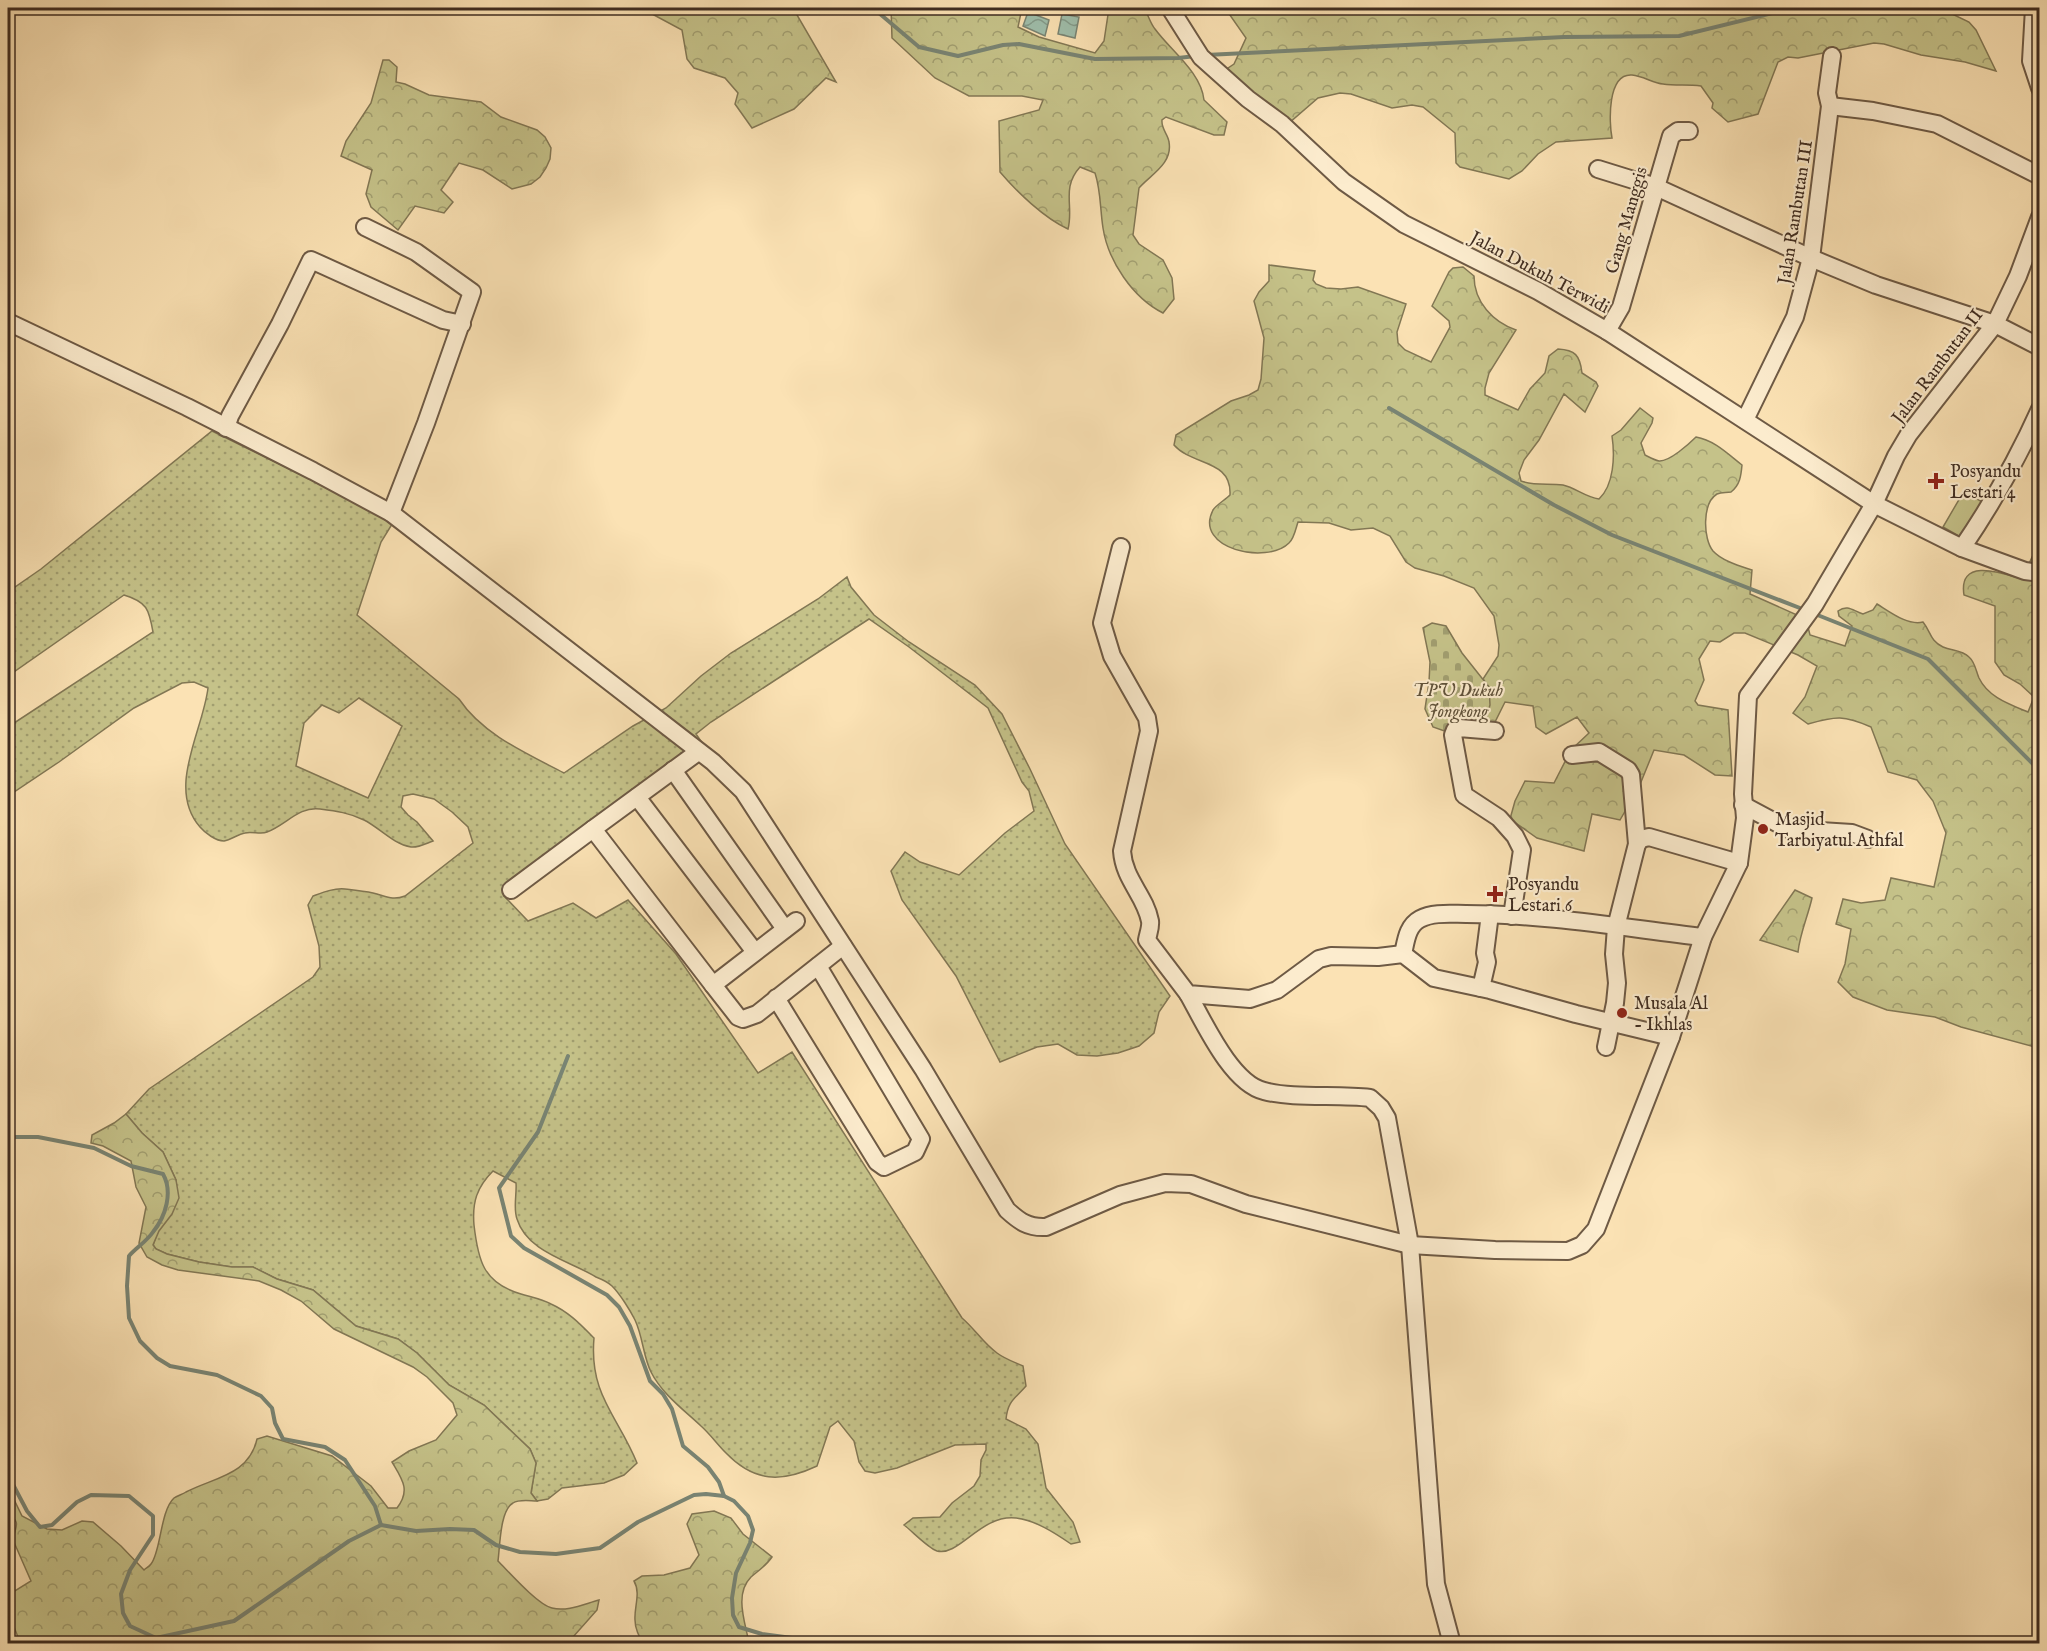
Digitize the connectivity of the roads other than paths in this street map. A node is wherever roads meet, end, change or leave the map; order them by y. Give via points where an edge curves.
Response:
1 (1170, 8) edge
2 (2034, 8) edge
3 (1832, 56) dead end
4 (2040, 88) edge
5 (1830, 106) junction
6 (1689, 130) dead end
7 (1598, 169) dead end
8 (2040, 176) edge
9 (1656, 187) junction
10 (2040, 217) edge
11 (365, 227) dead end
12 (1811, 258) junction
13 (8, 322) edge
14 (462, 324) junction
15 (1995, 324) junction
16 (1607, 331) junction
17 (2040, 347) edge
18 (2040, 409) edge
19 (1745, 420) junction
20 (226, 428) junction
21 (1874, 504) junction
22 (392, 513) junction
23 (1121, 548) dead end
24 (1962, 548) junction
25 (2040, 573) edge
26 (1495, 731) dead end
27 (698, 752) junction
28 (1572, 755) dead end
29 (673, 770) junction
30 (637, 797) junction
31 (1743, 805) junction
32 (593, 829) junction
33 (1868, 839) dead end
34 (1637, 844) junction
35 (1739, 863) junction
36 (511, 890) dead end
37 (1490, 914) junction
38 (1512, 916) junction
39 (1616, 927) junction
40 (1703, 937) junction
41 (843, 946) junction
42 (755, 952) junction
43 (1403, 954) junction
44 (818, 966) junction
45 (713, 985) junction
46 (1481, 988) junction
47 (1188, 994) junction
48 (776, 998) junction
49 (1611, 1023) junction
50 (1671, 1037) junction
51 (1606, 1047) dead end
52 (1410, 1245) junction
53 (1452, 1644) edge

1 - 16 street, Jalan Dukuh Terwidi via 1199,54 1344,182 1404,224 1538,291
2 - 4 street via 2031,61
3 - 5 street, Jalan Rambutan III via 1827,93
5 - 8 street via 1937,124
5 - 12 street, Jalan Rambutan III
6 - 9 street, Gang Manggis via 1671,136
7 - 9 street
9 - 12 street
9 - 16 street, Gang Manggis via 1621,307
10 - 15 street, Jalan Rambutan II
11 - 14 street via 416,252 472,292
12 - 15 street via 1876,285
12 - 19 street, Jalan Rambutan III via 1796,317
13 - 20 street
14 - 20 street via 443,320 311,260
14 - 22 street
15 - 17 street
15 - 21 street, Jalan Rambutan II via 1909,434
16 - 19 street, Jalan Dukuh Terwidi
18 - 24 street via 2025,443
19 - 21 street, Jalan Dukuh Terwidi
20 - 22 street
21 - 24 street, Jalan Dukuh Terwidi
21 - 31 street via 1815,604 1748,696
22 - 27 street
23 - 47 street via 1102,623 1112,656 1147,718 1149,731 1123,861 1150,923 1148,940
24 - 25 street, Jalan Dukuh Terwidi
26 - 38 street via 1459,728 1453,735 1464,795 1499,818 1522,850
27 - 29 street
27 - 41 street via 743,791
28 - 34 street via 1599,752 1628,770
29 - 30 street
29 - 42 street via 791,925
30 - 32 street
30 - 42 street
31 - 33 street via 1788,829 1852,833
31 - 35 street
32 - 36 street
32 - 45 street
34 - 35 street via 1641,838 1649,837
34 - 39 street
35 - 40 street
37 - 38 street
37 - 43 street via 1421,918 1408,931
37 - 46 street
38 - 39 street
39 - 40 street
39 - 49 street via 1617,983
40 - 50 street
41 - 44 street
41 - 52 street via 923,1069 1007,1210 1022,1223 1046,1227 1120,1195 1165,1183 1191,1184 1246,1204
42 - 45 street
43 - 46 street via 1434,978
43 - 47 street via 1319,959 1277,990 1250,999
44 - 48 street
44 - 48 street via 921,1139 915,1152 884,1167 877,1162
45 - 48 street via 743,1019 757,1014
46 - 49 street
47 - 52 street via 1238,1074 1253,1087 1278,1094 1370,1098 1382,1108
49 - 50 street
49 - 51 street
50 - 52 street via 1596,1229 1582,1245 1568,1251
52 - 53 street via 1436,1584

